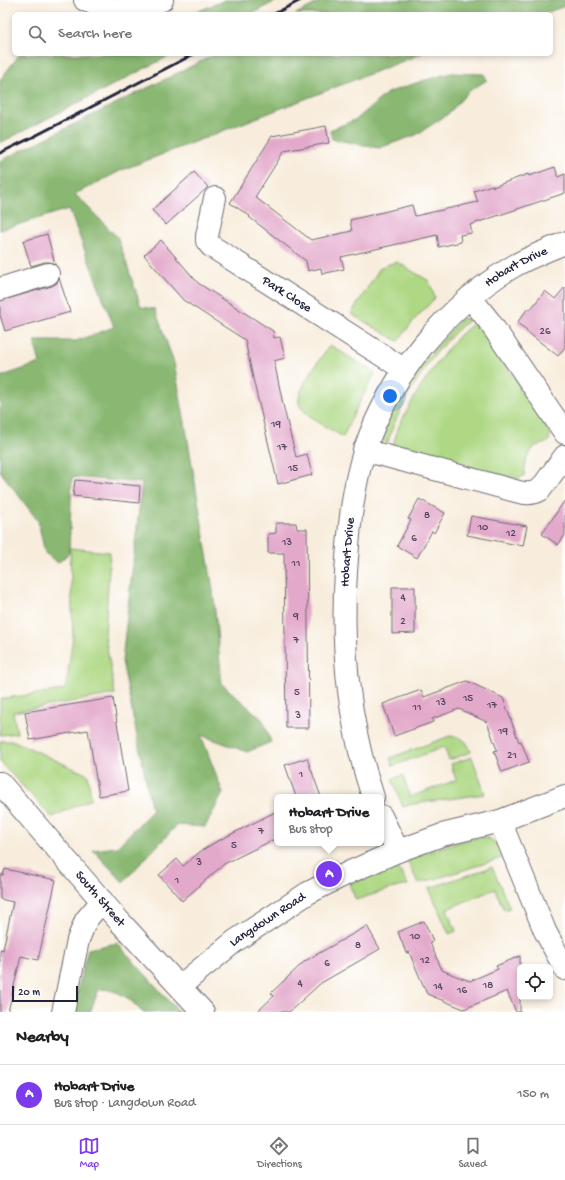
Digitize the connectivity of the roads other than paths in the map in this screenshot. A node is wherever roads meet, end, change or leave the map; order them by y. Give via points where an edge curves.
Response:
1 (85, 0) edge
2 (162, 0) edge
3 (216, 198) dead end
4 (565, 243) edge
5 (48, 274) dead end
6 (0, 288) edge
7 (470, 297) junction
8 (405, 370) junction
9 (565, 434) edge
10 (364, 450) junction
11 (565, 456) edge
12 (0, 783) edge
13 (372, 794) edge
14 (565, 796) edge
15 (500, 821) junction
16 (384, 822) edge
17 (398, 851) junction
18 (102, 901) junction
19 (565, 969) edge
20 (180, 986) junction
21 (63, 1012) edge
22 (203, 1012) edge

1 - 2 street via 122,10 150,6
3 - 8 street, Park Close via 207,236 211,246
4 - 7 street, Hobart Drive via 515,265
5 - 6 street
7 - 8 street, Hobart Drive via 436,329
7 - 9 street, Hobart Drive
8 - 10 street, Hobart Drive via 374,426
10 - 11 street via 530,494 540,490
10 - 13 street, Hobart Drive via 352,509 344,610 352,708 359,748
12 - 18 street, South Street
14 - 15 street, Langdown Road
15 - 17 street, Langdown Road via 442,835
15 - 19 street via 545,931
16 - 17 street
17 - 20 street, Langdown Road via 308,893 235,940
18 - 20 street, South Street
18 - 21 street via 86,920 78,940
20 - 22 street, South Street

